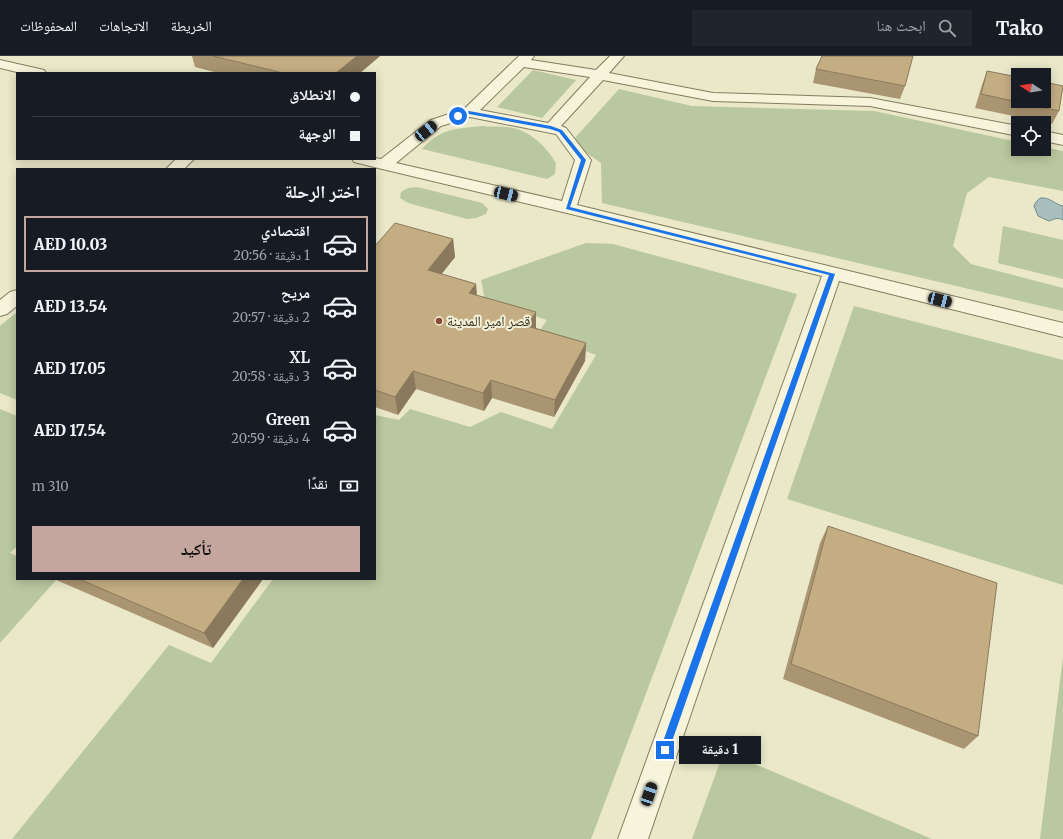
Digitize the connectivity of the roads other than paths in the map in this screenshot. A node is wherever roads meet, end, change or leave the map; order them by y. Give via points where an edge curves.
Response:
1 (617, 56) edge
2 (524, 59) edge
3 (0, 64) edge
4 (35, 72) edge
5 (600, 75) junction
6 (469, 112) junction
7 (551, 128) junction
8 (1011, 130) edge
9 (1051, 137) edge
10 (1063, 140) edge
11 (185, 160) edge
12 (364, 160) edge
13 (384, 165) junction
14 (175, 168) edge
15 (568, 208) junction
16 (832, 274) junction
17 (16, 297) edge
18 (0, 310) edge
19 (1063, 330) edge
20 (633, 839) edge

1 - 5 lane
2 - 5 lane
2 - 6 lane
3 - 4 lane
5 - 7 lane
5 - 8 lane via 713,97 870,102
6 - 7 lane
6 - 13 lane via 436,123
7 - 15 lane via 561,131 583,160
9 - 10 lane
11 - 14 lane
12 - 13 lane
13 - 15 lane
15 - 16 lane
16 - 19 lane
16 - 20 lane
17 - 18 lane

